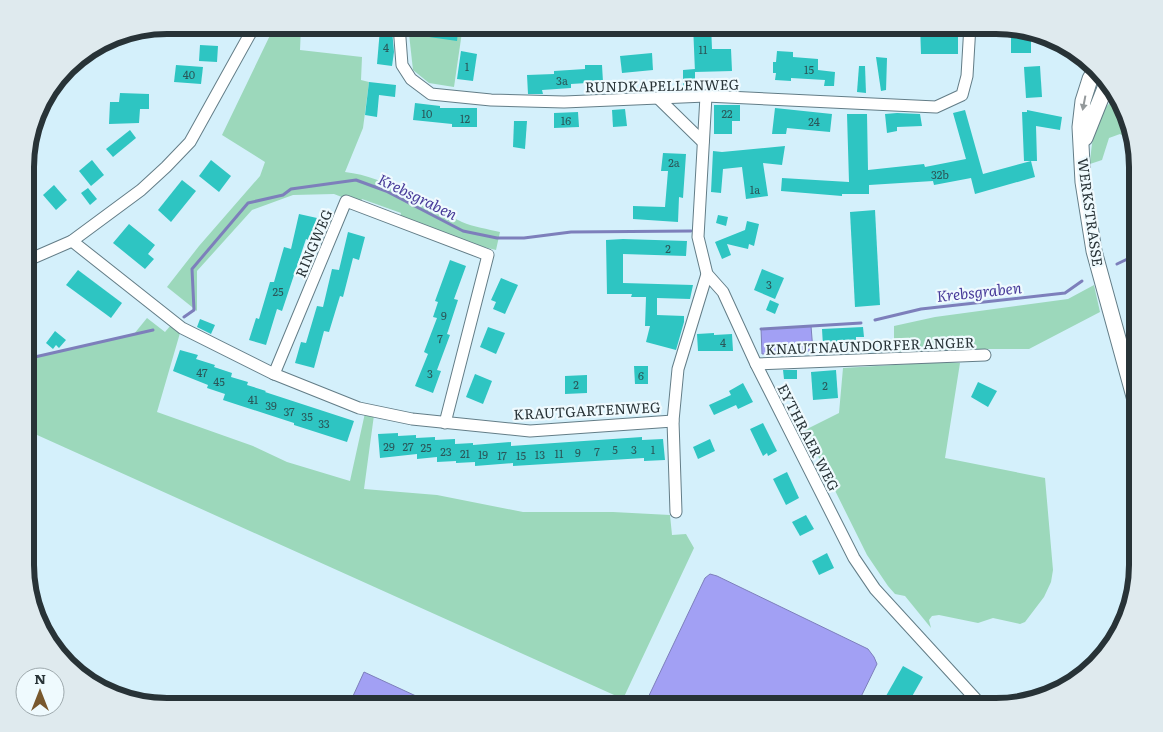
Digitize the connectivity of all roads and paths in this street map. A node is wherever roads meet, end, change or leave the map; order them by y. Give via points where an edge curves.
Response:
1 (250, 34) edge
2 (400, 34) edge
3 (969, 34) edge
4 (1092, 75) edge
5 (1108, 94) edge
6 (706, 96) junction
7 (659, 99) junction
8 (703, 142) junction
9 (1082, 146) junction
10 (72, 241) junction
11 (34, 258) edge
12 (707, 274) junction
13 (985, 355) dead end
14 (756, 364) junction
15 (274, 374) junction
16 (1129, 378) edge
17 (673, 421) junction
18 (445, 423) junction
19 (676, 512) dead end
20 (975, 698) edge

1 - 10 street via 190,142 141,190
2 - 7 street, RUNDKAPELLENWEG via 402,65 411,80 431,94 564,102
3 - 6 street, RUNDKAPELLENWEG via 967,76 962,95 936,107
4 -> 9 main road, WERKSTRASSE via 1083,101
5 - 9 main road
6 - 7 street, RUNDKAPELLENWEG
6 - 8 street, EYTHRAER WEG
7 - 8 street
8 - 12 street, EYTHRAER WEG via 698,237
9 - 16 main road, WERKSTRASSE via 1083,182 1094,251
10 - 11 street
10 - 15 street, KRAUTGARTENWEG via 182,328
12 - 14 street, EYTHRAER WEG via 723,292
12 - 17 street via 678,369
13 - 14 street, KNAUTNAUNDORFER ANGER
14 - 20 street, EYTHRAER WEG via 860,566 875,589
15 - 18 street, KRAUTGARTENWEG via 360,408
15 - 18 street, RINGWEG via 346,201 488,255
17 - 18 street, KRAUTGARTENWEG via 530,430
17 - 19 street

